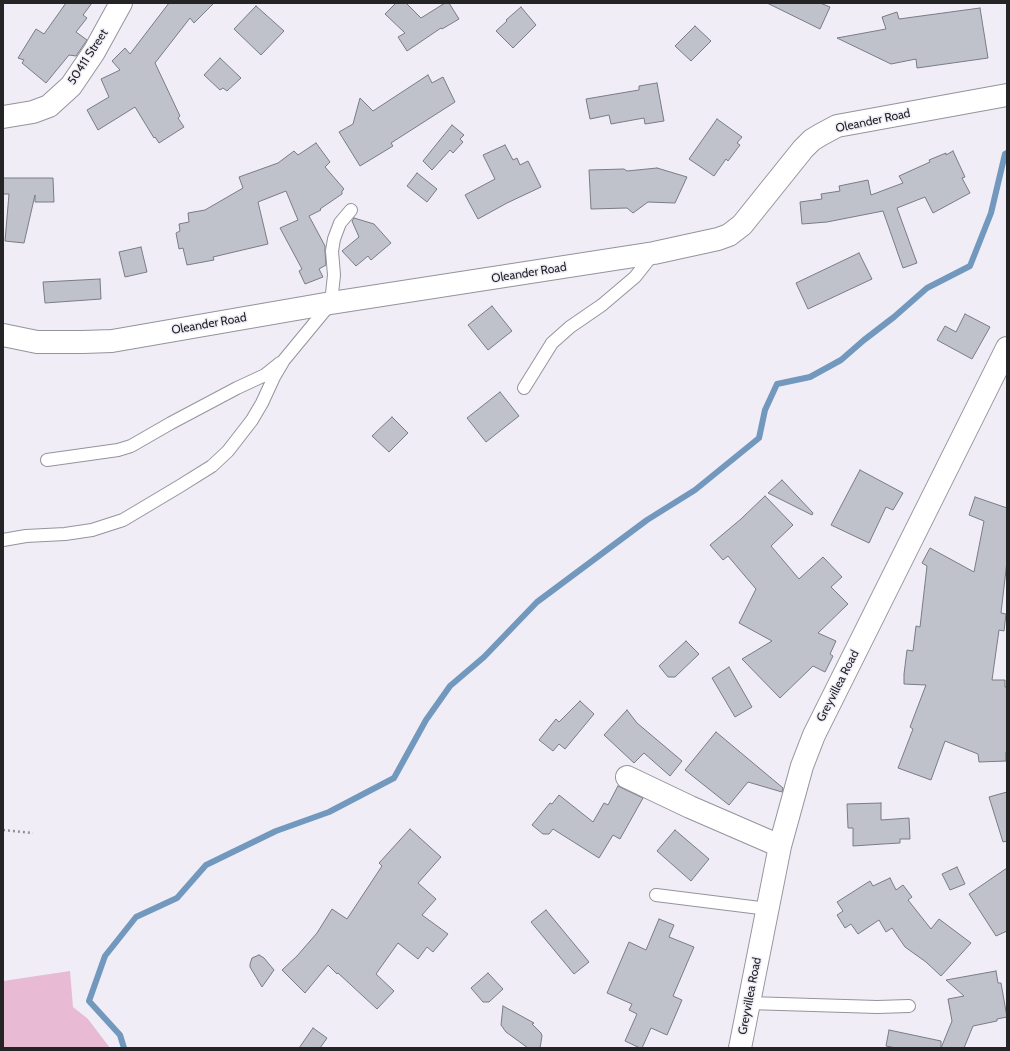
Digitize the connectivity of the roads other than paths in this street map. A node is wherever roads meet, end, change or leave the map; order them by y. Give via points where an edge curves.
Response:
1 (119, 4) edge
2 (1007, 95) edge
3 (3, 117) edge
4 (351, 210) dead end
5 (654, 254) junction
6 (331, 303) junction
7 (3, 335) edge
8 (1007, 348) edge
9 (284, 360) junction
10 (524, 388) dead end
11 (47, 460) dead end
12 (3, 540) edge
13 (626, 777) dead end
14 (780, 846) junction
15 (656, 895) dead end
16 (768, 909) junction
17 (749, 1003) junction
18 (909, 1006) dead end
19 (740, 1048) edge

1 - 3 street, 50411 Street via 94,52 71,86 49,106 33,112
2 - 5 street, Oleander Road via 837,126 812,140 742,225 729,235
4 - 6 lane via 340,223 334,239
5 - 6 street, Oleander Road
5 - 10 lane via 636,277 552,343
6 - 7 street, Oleander Road via 112,341 37,342
6 - 9 lane
8 - 14 street, Greyvillea Road via 814,734 802,766
9 - 11 lane via 264,375 171,422 131,446
9 - 12 lane via 252,420 228,451 212,466 123,520 92,530
13 - 14 street
14 - 16 street, Greyvillea Road
15 - 16 lane
16 - 17 street, Greyvillea Road
17 - 18 lane
17 - 19 street, Greyvillea Road

